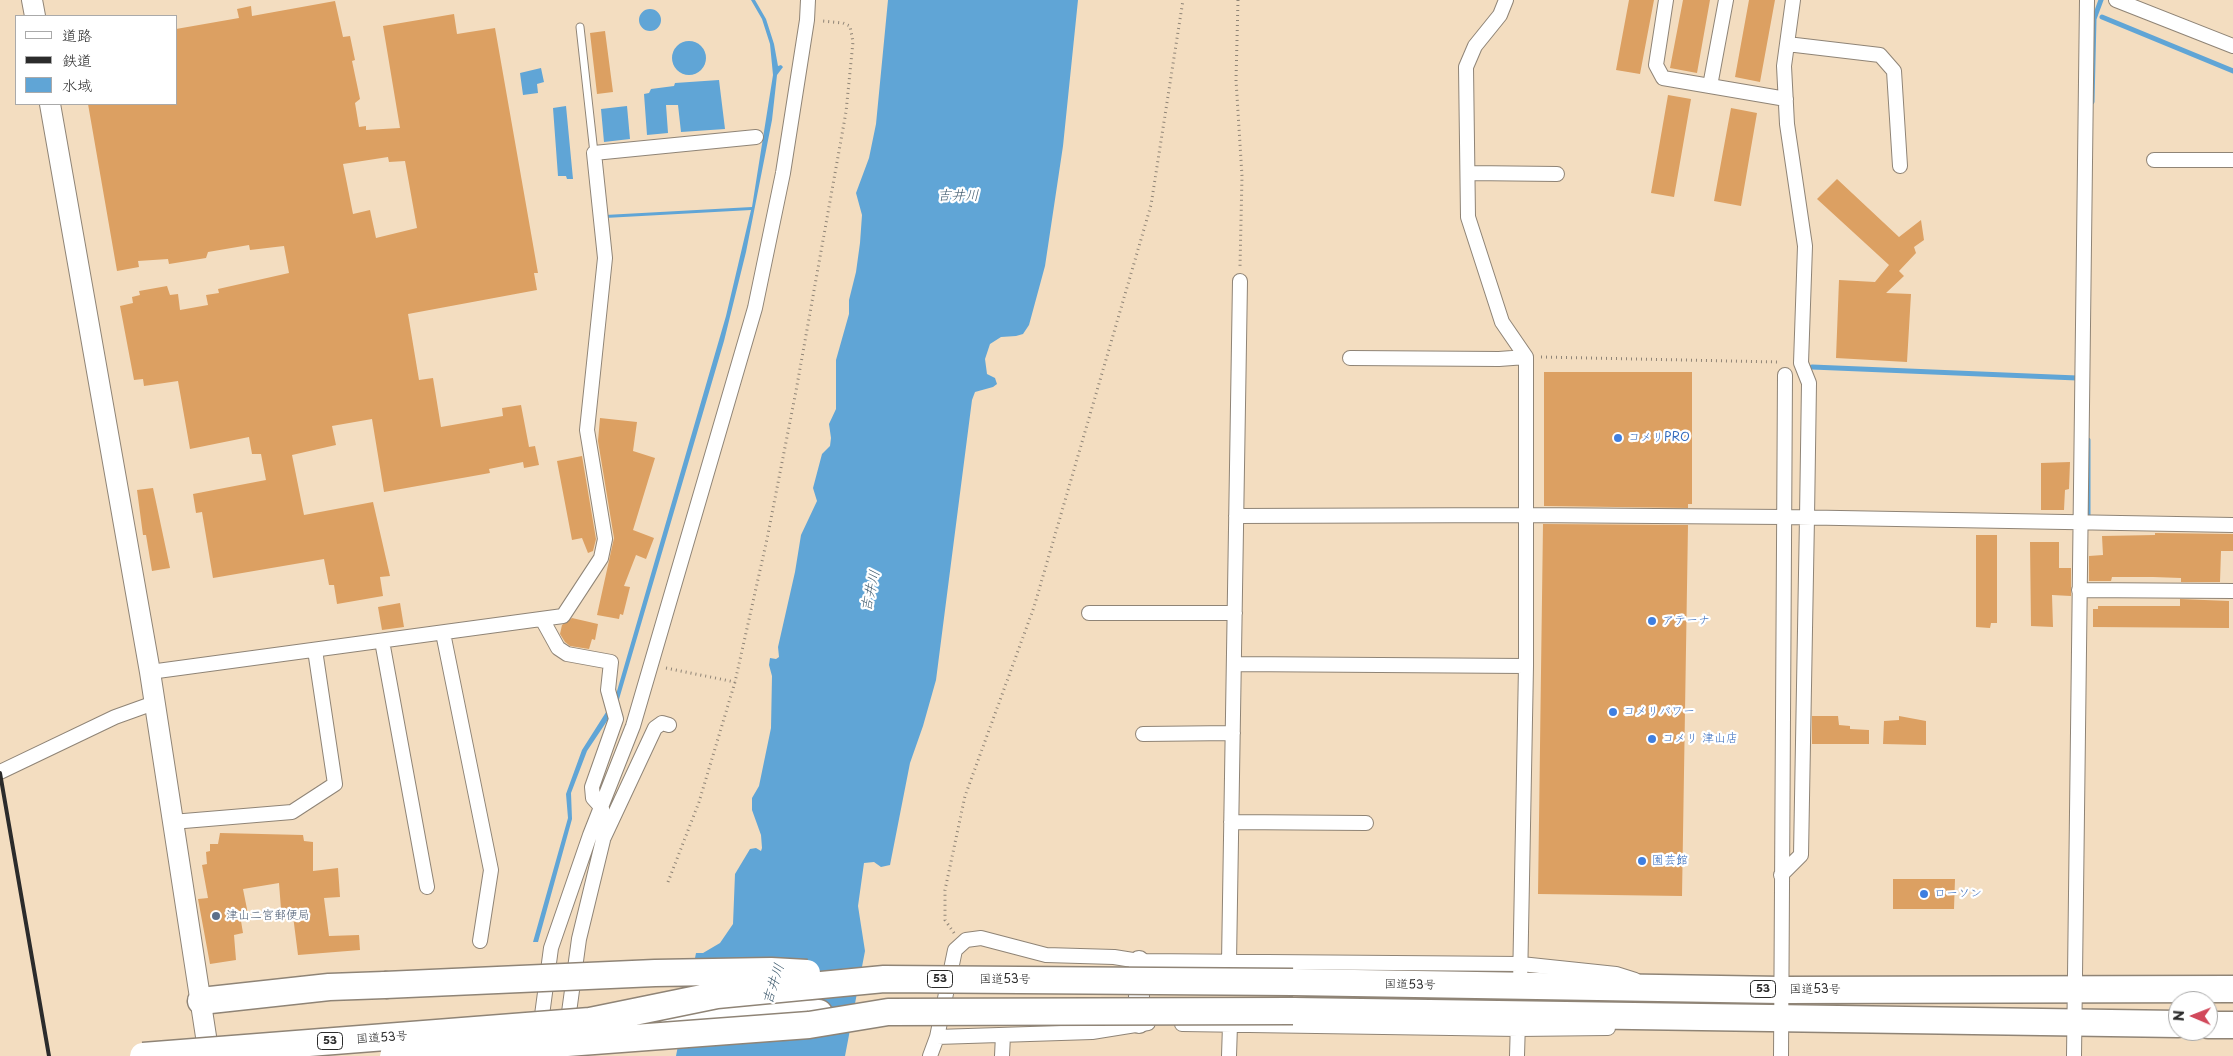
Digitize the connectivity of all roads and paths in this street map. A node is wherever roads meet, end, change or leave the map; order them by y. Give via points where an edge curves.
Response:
1 (32, 0) edge
2 (808, 0) edge
3 (1183, 0) edge
4 (1238, 0) edge
5 (1506, 0) edge
6 (1666, 0) edge
7 (1726, 0) edge
8 (1793, 0) edge
9 (2087, 0) edge
10 (2116, 0) edge
11 (35, 15) edge
12 (807, 20) junction
13 (580, 27) dead end
14 (1787, 44) junction
15 (2233, 46) edge
16 (1710, 86) junction
17 (1786, 100) junction
18 (50, 105) edge
19 (756, 137) dead end
20 (594, 153) junction
21 (2154, 160) dead end
22 (2233, 160) edge
23 (1900, 166) dead end
24 (1469, 173) junction
25 (1557, 174) dead end
26 (1240, 280) joint
27 (1526, 357) junction
28 (1350, 358) dead end
29 (1801, 363) junction
30 (1785, 375) dead end
31 (1527, 515) junction
32 (1236, 516) junction
33 (1784, 517) junction
34 (1807, 517) junction
35 (2080, 523) junction
36 (2233, 525) edge
37 (2079, 590) junction
38 (2233, 591) edge
39 (1090, 613) dead end
40 (1234, 613) junction
41 (542, 619) junction
42 (443, 633) junction
43 (382, 641) junction
44 (315, 650) junction
45 (1234, 664) junction
46 (1526, 666) junction
47 (650, 670) junction
48 (150, 672) junction
49 (735, 682) junction
50 (154, 703) junction
51 (669, 724) dead end
52 (1233, 733) junction
53 (1143, 734) dead end
54 (0, 772) edge
55 (602, 808) junction
56 (172, 822) junction
57 (1231, 822) junction
58 (1366, 823) dead end
59 (603, 840) junction
60 (1781, 875) junction
61 (668, 882) dead end
62 (427, 887) dead end
63 (480, 942) dead end
64 (962, 944) junction
65 (1139, 961) junction
66 (1229, 962) junction
67 (1521, 975) junction
68 (884, 979) junction
69 (1338, 983) junction
70 (2074, 988) junction
71 (1781, 990) junction
72 (2233, 990) edge
73 (201, 1001) junction
74 (888, 1012) junction
75 (1707, 1016) junction
76 (1781, 1018) junction
77 (590, 1021) junction
78 (1518, 1021) junction
79 (2074, 1022) junction
80 (1139, 1023) junction
81 (2168, 1024) edge
82 (1230, 1025) junction
83 (2218, 1025) edge
84 (2233, 1025) edge
85 (1003, 1035) junction
86 (937, 1037) junction
87 (1782, 1053) edge
88 (143, 1056) edge
89 (210, 1056) edge
90 (393, 1056) edge
91 (537, 1056) edge
92 (564, 1056) edge
93 (930, 1056) edge
94 (1002, 1056) edge
95 (1230, 1056) edge
96 (1517, 1056) edge
97 (2074, 1056) edge

1 - 11 street
2 - 12 street
3 - 64 path via 1150,205 1034,607 965,796 945,890 945,920
4 - 26 path via 1236,80 1242,176
5 - 24 street via 1500,15 1475,46 1466,67
6 - 16 street via 1656,65 1663,78
7 - 16 street
8 - 14 street
9 - 35 street
10 - 15 street
12 - 47 street via 783,172 755,308
12 - 49 path via 850,26 853,42 850,77 796,391
13 - 20 lane
14 - 17 street via 1784,66
14 - 23 street via 1880,55 1894,71
16 - 17 street
17 - 29 street via 1805,246
18 - 48 street
19 - 20 street
20 - 41 street via 605,258 587,430 605,539 601,558 563,616
21 - 22 street
24 - 25 street
24 - 27 street via 1468,217 1502,322
26 - 32 street
27 - 28 street
27 - 29 path
27 - 31 street
29 - 34 street via 1809,383
30 - 33 street
31 - 32 street
31 - 33 street
31 - 46 street
32 - 40 street
33 - 34 street
33 - 60 street
34 - 35 street
34 - 60 street via 1801,855
35 - 36 street
35 - 37 street
37 - 38 street
37 - 70 street
39 - 40 street
40 - 45 street
41 - 42 street
41 - 55 street via 558,648 567,654 611,662 608,690 616,719 592,786 593,798
42 - 43 street
42 - 63 street via 491,870
43 - 44 street
43 - 62 street
44 - 48 street
44 - 56 street via 335,784 292,812
45 - 46 street
45 - 52 street
46 - 67 street
47 - 49 path via 673,669
47 - 55 street
48 - 50 street
49 - 61 path via 699,802
50 - 54 street via 115,716
50 - 56 street
51 - 59 street via 662,723 655,728
52 - 53 street
52 - 57 street
55 - 59 street
55 - 91 street via 551,948
56 - 73 street
57 - 58 street
57 - 66 street
59 - 92 street via 579,939
60 - 71 street
64 - 65 street via 966,940 981,938 1046,955
64 - 86 street via 955,950
65 - 66 street
65 - 80 street
66 - 67 street
67 - 69 highway, 国道53号 / 53
67 - 71 highway, 国道53号 / 53 via 1656,988
67 - 75 highway via 1528,1002 1537,1005 1617,1006
68 - 69 highway, 国道53号 / 53, bridge
68 - 73 highway, bridge via 770,971 655,973 329,987
68 - 77 highway, 国道53号 / 53, bridge via 716,995
69 - 78 highway via 1405,995 1495,997 1506,1002
70 - 71 highway, 国道53号 / 53
70 - 72 highway, 国道53号 / 53
70 - 79 street
71 - 76 street
73 - 89 street
74 - 77 highway, 国道53号 / 53, bridge via 736,1014
74 - 78 highway, 国道53号 / 53, bridge via 1293,1011
74 - 90 highway, bridge via 809,1025
75 - 76 highway, 国道53号 / 53
75 - 78 highway, 国道53号 / 53
76 - 79 highway, 国道53号 / 53
76 - 87 street
77 - 88 highway, 国道53号 / 53, bridge
78 - 82 street
78 - 96 street
79 - 81 highway, 国道53号 / 53
79 - 97 street
80 - 82 street
80 - 85 street via 1092,1032
82 - 95 street
83 - 84 highway
85 - 86 street
85 - 94 street
86 - 93 street

